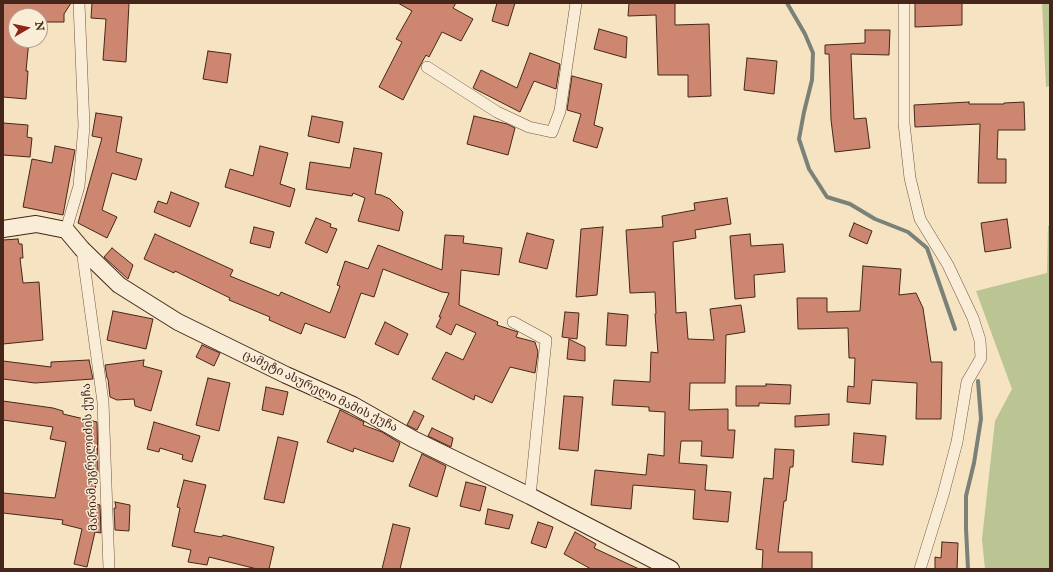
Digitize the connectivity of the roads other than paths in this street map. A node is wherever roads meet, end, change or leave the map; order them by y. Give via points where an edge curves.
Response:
1 (79, 3) edge
2 (576, 3) edge
3 (904, 3) edge
4 (427, 67) dead end
5 (3, 228) edge
6 (66, 230) junction
7 (82, 249) junction
8 (513, 322) dead end
9 (530, 496) junction
10 (109, 569) edge
11 (671, 569) edge
12 (920, 569) edge

1 - 6 street via 84,126 79,186
2 - 4 street via 560,111 552,132 529,127 497,112
3 - 12 street via 904,123 910,178 920,219 948,265 973,318 980,340 981,358 967,382 957,442
5 - 6 street via 36,224
6 - 7 street, ცამეტი ასურელი მამის ქუჩა
7 - 9 street, ცამეტი ასურელი მამის ქუჩა via 119,285 178,322 353,405
7 - 10 street, მარიამ უგრელიძის ქუჩა via 104,402
8 - 9 street via 546,340
9 - 11 street, ცამეტი ასურელი მამის ქუჩა

